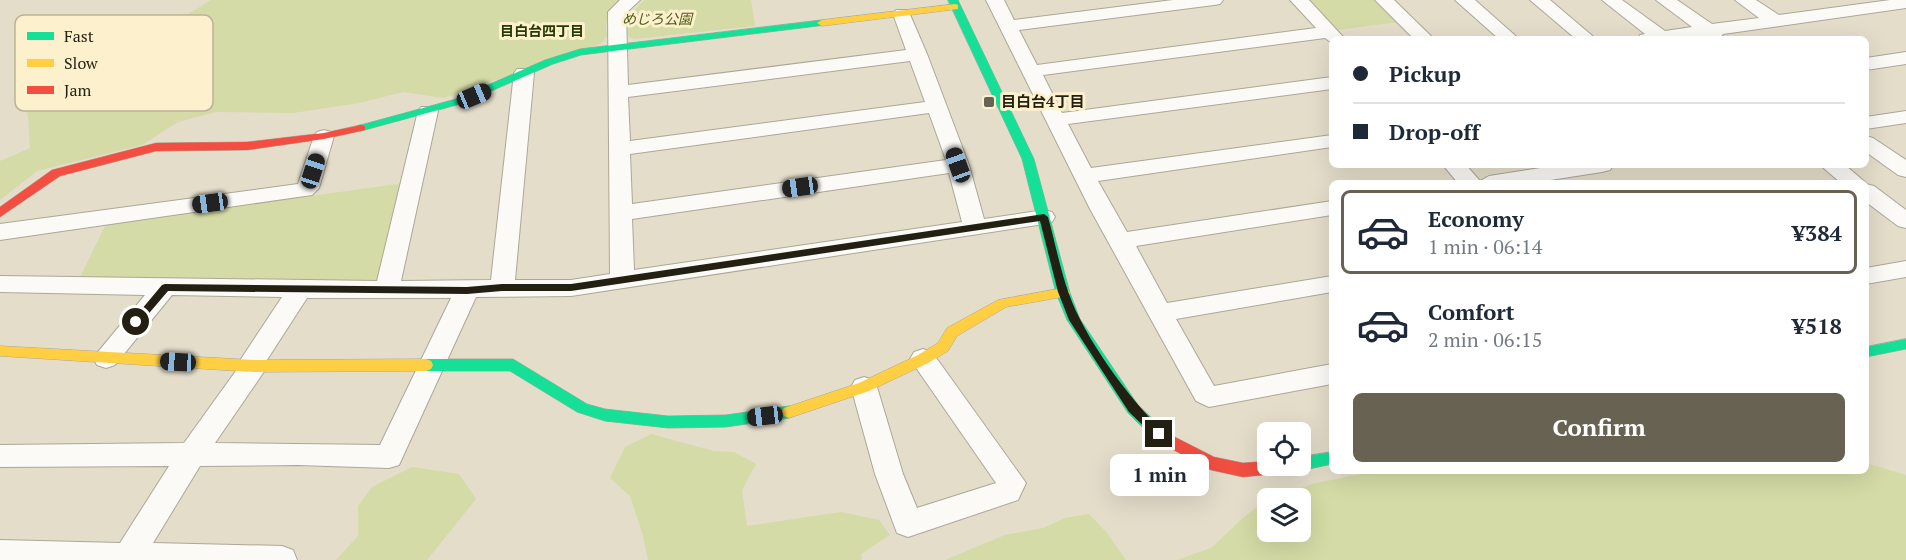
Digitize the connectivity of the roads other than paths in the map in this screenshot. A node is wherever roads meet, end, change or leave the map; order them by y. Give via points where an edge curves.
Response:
1 (632, 0) edge
2 (995, 0) edge
3 (1214, 0) edge
4 (1299, 0) edge
5 (1384, 0) edge
6 (1464, 0) edge
7 (1539, 0) edge
8 (1611, 0) edge
9 (1665, 0) edge
10 (1744, 0) edge
11 (1821, 0) edge
12 (1900, 0) edge
13 (954, 3) edge
14 (1906, 3) edge
15 (1840, 12) junction
16 (902, 14) junction
17 (1776, 21) junction
18 (1009, 26) junction
19 (1714, 35) edge
20 (1329, 36) edge
21 (1333, 36) edge
22 (1422, 36) edge
23 (1506, 36) edge
24 (1583, 36) edge
25 (1655, 36) edge
26 (1695, 36) edge
27 (617, 46) junction
28 (918, 54) junction
29 (1906, 58) edge
30 (1869, 64) edge
31 (1032, 71) junction
32 (525, 73) junction
33 (1329, 82) edge
34 (618, 92) junction
35 (936, 106) junction
36 (428, 111) junction
37 (1906, 117) edge
38 (1056, 120) junction
39 (1869, 123) edge
40 (324, 136) junction
41 (1329, 141) edge
42 (1869, 144) edge
43 (619, 149) junction
44 (958, 165) junction
45 (1457, 168) edge
46 (1583, 168) edge
47 (1835, 168) edge
48 (1906, 170) edge
49 (1084, 176) junction
50 (1467, 180) edge
51 (1508, 180) edge
52 (1852, 180) edge
53 (1869, 193) edge
54 (1329, 208) edge
55 (0, 213) edge
56 (621, 213) junction
57 (1044, 217) junction
58 (1906, 221) edge
59 (975, 227) junction
60 (0, 232) edge
61 (1121, 241) junction
62 (1906, 269) edge
63 (1869, 275) edge
64 (622, 281) junction
65 (0, 284) edge
66 (1329, 285) edge
67 (165, 287) junction
68 (502, 288) junction
69 (300, 289) junction
70 (387, 289) junction
71 (467, 290) junction
72 (1063, 292) junction
73 (1160, 313) junction
74 (1906, 344) edge
75 (0, 351) edge
76 (1869, 351) edge
77 (106, 358) junction
78 (923, 358) junction
79 (252, 366) junction
80 (429, 367) junction
81 (1329, 375) edge
82 (864, 387) junction
83 (193, 453) junction
84 (0, 456) edge
85 (1329, 459) edge
86 (1311, 462) edge
87 (1257, 469) edge
88 (0, 553) edge
89 (127, 558) junction
90 (282, 560) edge

1 - 27 street via 617,12
2 - 18 street
3 - 18 street
4 - 21 street
5 - 22 street
6 - 23 street
7 - 24 street
8 - 25 street
9 - 19 street
10 - 17 street
11 - 15 street
12 - 14 street
13 - 16 street
13 - 57 street via 1028,159
14 - 15 street
15 - 17 street
16 - 27 street
16 - 28 street
17 - 19 street
18 - 31 street
19 - 26 street
20 - 31 street
27 - 32 street via 564,57
27 - 34 street
28 - 34 street
28 - 35 street
29 - 30 street
31 - 38 street
32 - 36 street
32 - 68 street
33 - 38 street
34 - 43 street
35 - 43 street
35 - 44 street
36 - 40 street
36 - 70 street
37 - 39 street
38 - 49 street
40 - 55 street via 210,148 156,147 56,173
40 - 60 street via 308,188 304,190
41 - 49 street
42 - 48 street
43 - 56 street
44 - 56 street
44 - 59 street
45 - 50 street
46 - 51 street
47 - 52 street
49 - 61 street
53 - 58 street
54 - 61 street
56 - 64 street
57 - 59 street
57 - 72 street
59 - 64 street
61 - 73 street
62 - 63 street
64 - 68 street via 571,288
65 - 67 street
66 - 73 street
67 - 69 street
67 - 77 street
68 - 71 street
69 - 70 street
69 - 79 street
70 - 71 street
71 - 80 street
72 - 78 street via 1004,303 952,332 943,347
72 - 87 street via 1074,320 1133,409 1159,434 1212,463 1243,470
73 - 81 street via 1209,397
74 - 76 street
75 - 77 street
77 - 79 street
78 - 82 street
78 - 82 street via 1012,483 1008,491 908,524
79 - 80 street
79 - 83 street
80 - 82 street via 513,365 582,408 668,423 784,414
80 - 83 street via 389,457
83 - 84 street
83 - 89 street
85 - 86 street
88 - 89 street
89 - 90 street

